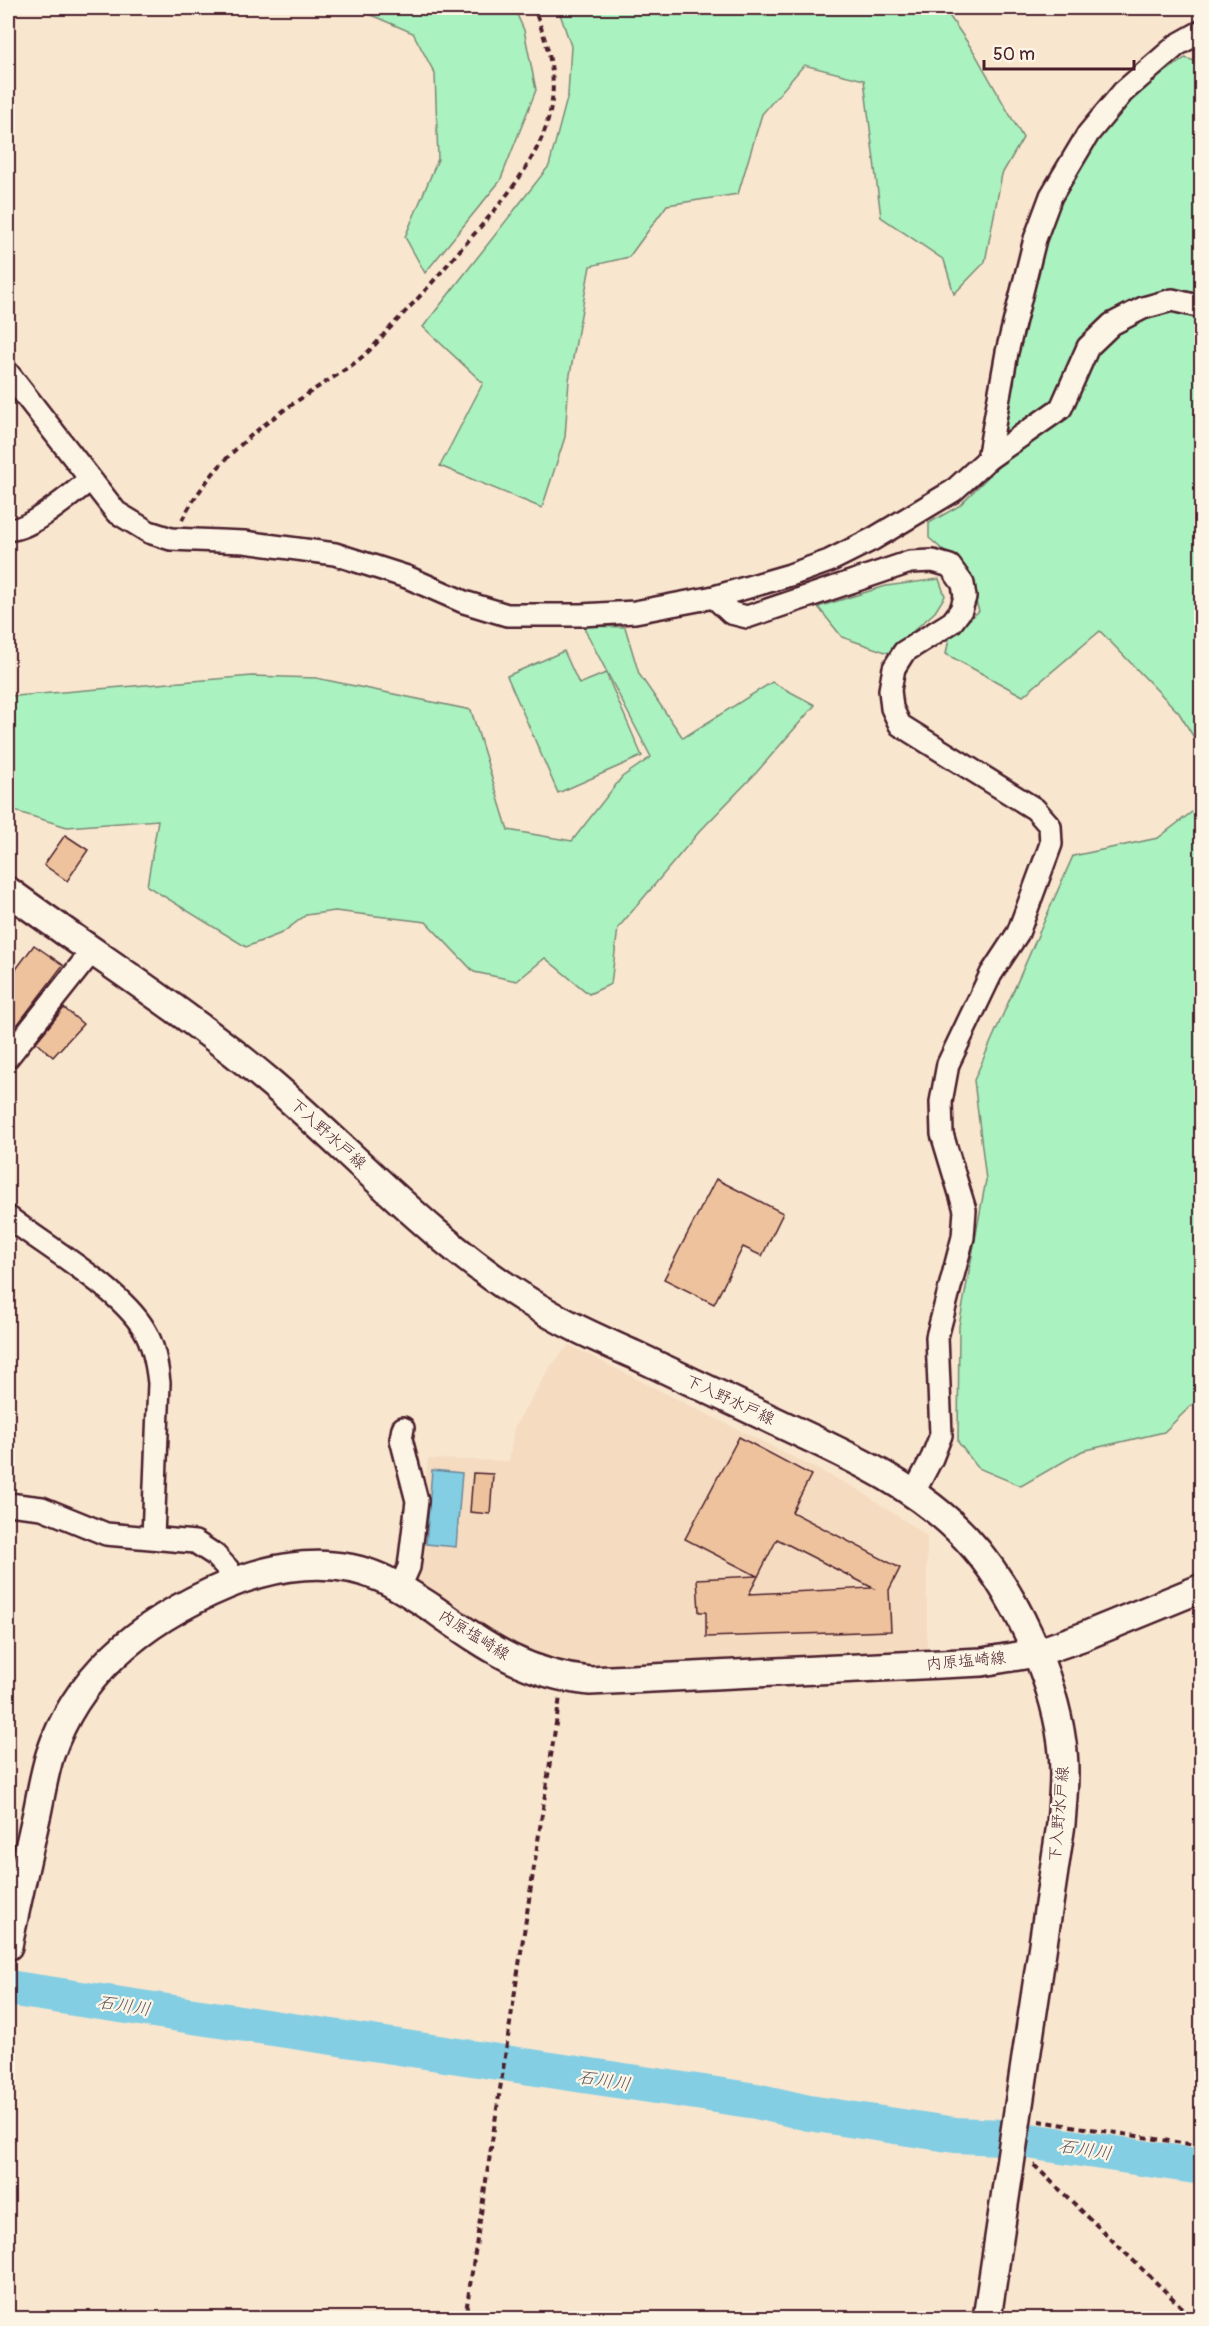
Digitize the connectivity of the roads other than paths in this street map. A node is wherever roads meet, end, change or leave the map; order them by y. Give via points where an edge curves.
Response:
1 (1202, 31) edge
2 (1202, 307) edge
3 (8, 373) edge
4 (988, 459) junction
5 (90, 480) junction
6 (8, 529) edge
7 (714, 597) junction
8 (8, 891) edge
9 (93, 950) junction
10 (8, 1057) edge
11 (8, 1217) edge
12 (403, 1428) dead end
13 (913, 1494) junction
14 (8, 1504) edge
15 (153, 1537) junction
16 (235, 1581) junction
17 (400, 1587) junction
18 (1202, 1588) edge
19 (1036, 1653) junction
20 (8, 1946) edge
21 (987, 2319) edge

1 - 4 street via 1177,45 1123,92 1088,134 1051,196 1035,239 1006,352
2 - 4 street via 1172,300 1143,308 1112,324 1088,347 1061,408
3 - 5 street
4 - 7 street via 953,491 829,561
5 - 6 street via 40,517 14,530
5 - 7 street via 116,512 148,532 171,539 244,542 334,554 507,615 635,612
7 - 13 street via 731,613 747,617 910,562 933,561 950,566 963,584 961,610 952,622 904,652 894,668 892,708 900,724 1035,809 1050,826 1051,844 1018,933 991,974 948,1064 941,1102 942,1134 965,1210 963,1237 937,1337 941,1435
8 - 9 main road, 下入野水戸線
9 - 10 street
9 - 13 main road, 下入野水戸線 via 262,1076 427,1225 525,1299 594,1336 862,1463
11 - 15 street via 109,1290 146,1331 158,1365 159,1383
12 - 17 street via 401,1439 417,1501 409,1567
13 - 19 main road, 下入野水戸線 via 949,1521 978,1552 1004,1588
14 - 15 street via 42,1508 106,1534
15 - 16 street via 195,1542 215,1555
16 - 17 main road, 内原塩崎線 via 280,1569 325,1565 380,1577
16 - 20 main road, 内原塩崎線 via 176,1608 132,1639 92,1678 75,1702 50,1755
17 - 19 main road, 内原塩崎線 via 499,1654 563,1678 590,1681 982,1662
18 - 19 main road, 内原塩崎線
19 - 21 main road, 下入野水戸線 via 1058,1719 1065,1778

